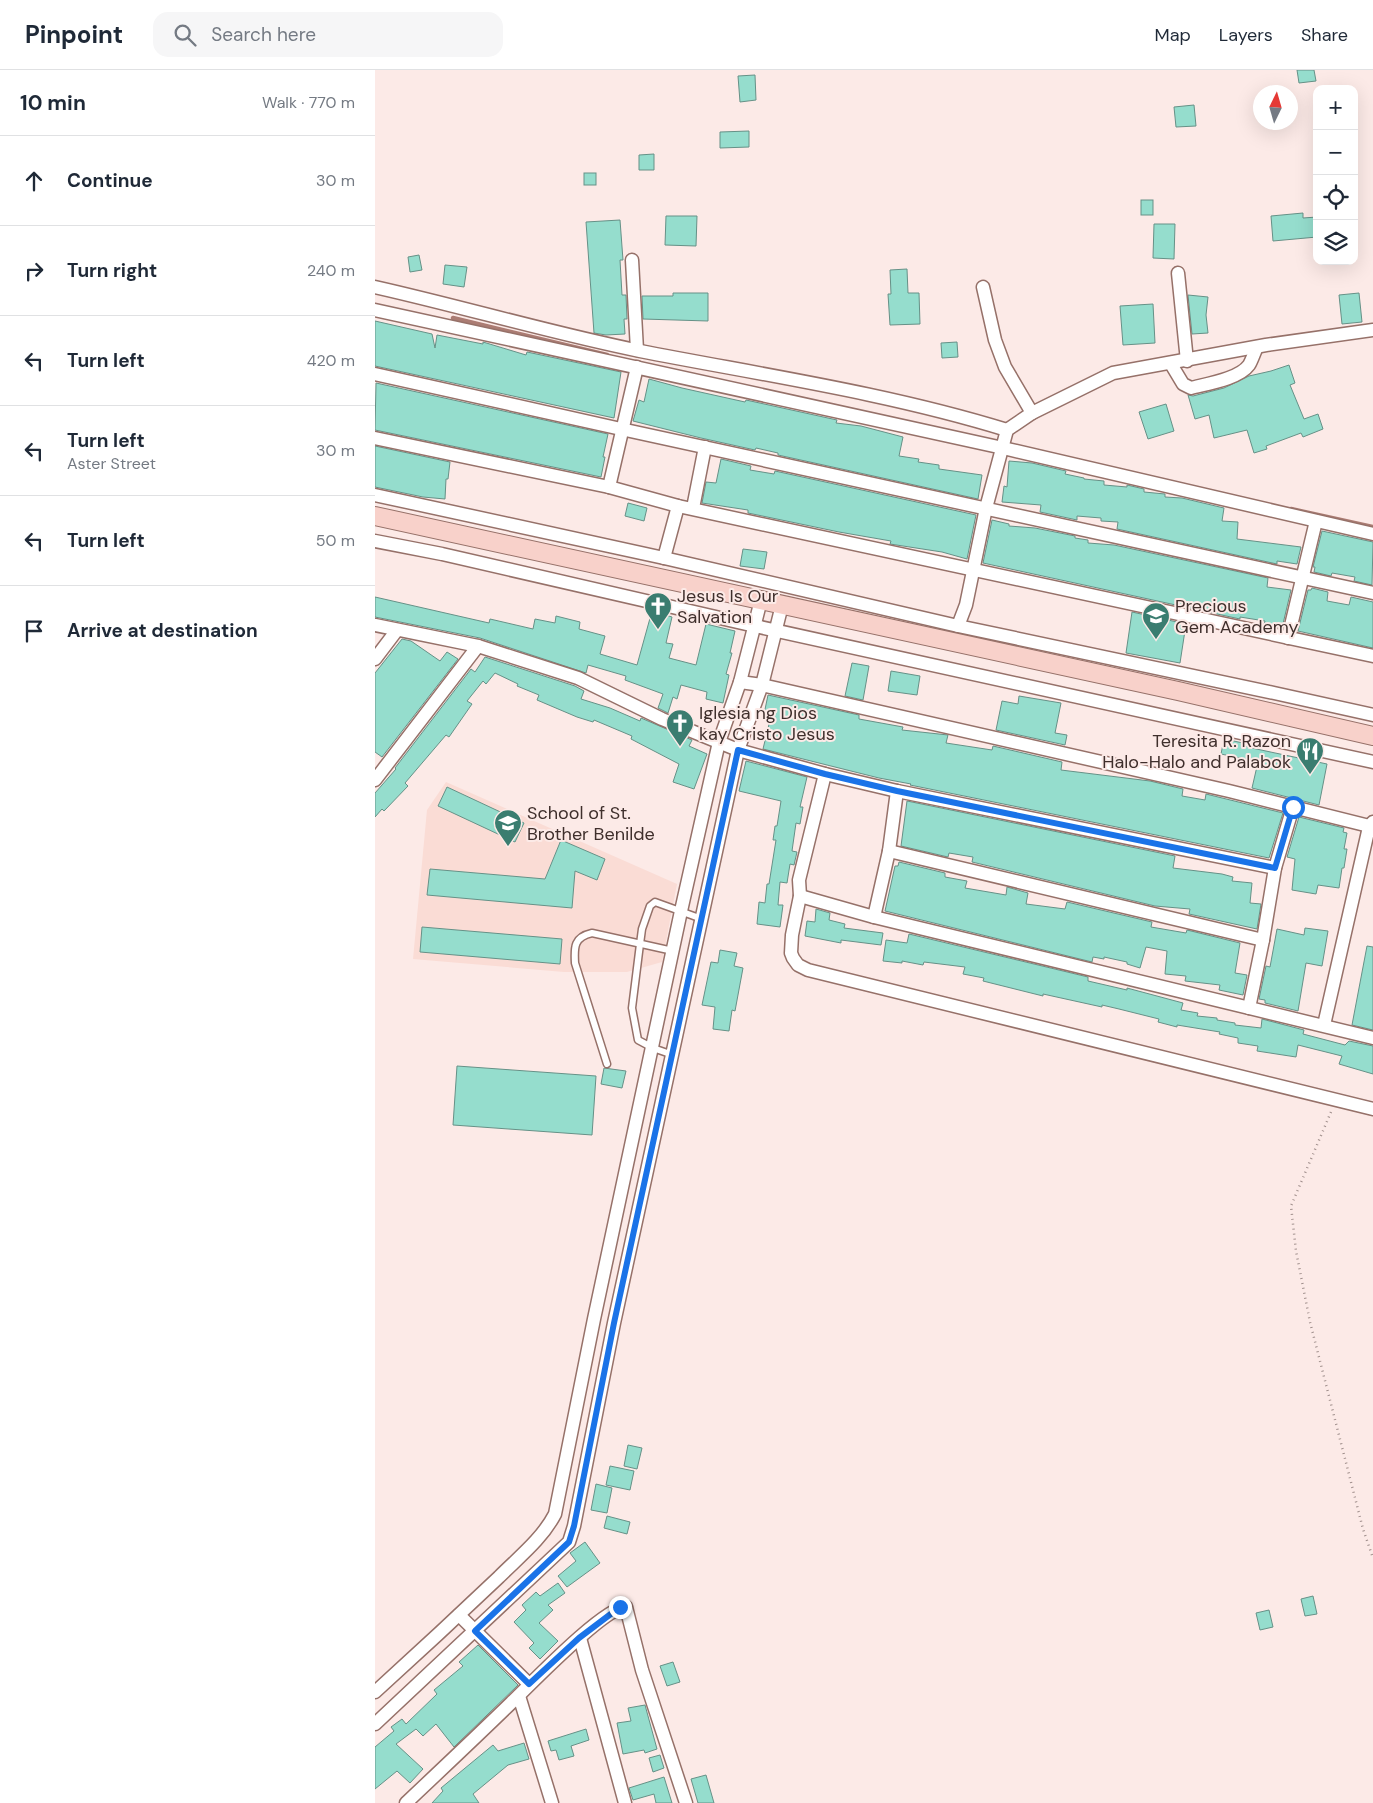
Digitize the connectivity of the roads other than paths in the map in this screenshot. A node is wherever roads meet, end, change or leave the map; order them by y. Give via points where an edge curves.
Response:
1 (632, 260) dead end
2 (1178, 273) dead end
3 (375, 287) edge
4 (983, 287) dead end
5 (375, 310) edge
6 (1373, 330) edge
7 (1257, 347) junction
8 (637, 350) junction
9 (1187, 361) junction
10 (1171, 364) junction
11 (637, 367) junction
12 (375, 374) edge
13 (1032, 413) junction
14 (621, 429) junction
15 (1007, 430) junction
16 (375, 438) edge
17 (705, 447) junction
18 (1003, 448) junction
19 (609, 487) junction
20 (375, 495) edge
21 (678, 506) junction
22 (693, 508) junction
23 (986, 508) junction
24 (375, 516) edge
25 (1316, 520) junction
26 (1373, 534) edge
27 (375, 541) edge
28 (664, 558) junction
29 (973, 569) junction
30 (1303, 578) junction
31 (1373, 593) edge
32 (761, 600) junction
33 (782, 605) junction
34 (375, 625) edge
35 (755, 626) junction
36 (957, 626) junction
37 (397, 630) junction
38 (776, 630) junction
39 (1288, 638) junction
40 (478, 646) junction
41 (1373, 656) edge
42 (375, 659) edge
43 (740, 682) junction
44 (762, 685) junction
45 (1373, 715) edge
46 (1373, 736) edge
47 (719, 742) junction
48 (738, 750) junction
49 (1373, 762) edge
50 (825, 774) junction
51 (375, 780) edge
52 (897, 791) junction
53 (1293, 807) junction
54 (1372, 825) edge
55 (889, 851) junction
56 (1275, 868) junction
57 (800, 896) junction
58 (681, 911) junction
59 (874, 917) junction
60 (702, 919) junction
61 (1263, 940) junction
62 (640, 944) junction
63 (673, 951) junction
64 (1249, 1008) junction
65 (1324, 1025) junction
66 (1373, 1038) edge
67 (653, 1048) junction
68 (673, 1056) junction
69 (607, 1064) dead end
70 (1373, 1109) edge
71 (594, 1319) junction
72 (614, 1323) junction
73 (459, 1615) junction
74 (475, 1631) junction
75 (579, 1638) junction
76 (529, 1684) junction
77 (375, 1692) edge
78 (519, 1696) junction
79 (375, 1724) edge
80 (406, 1803) edge
81 (552, 1803) edge
82 (625, 1803) edge
83 (686, 1803) edge

1 - 8 street
2 - 9 street
3 - 8 street
4 - 13 street via 1005,367
5 - 11 street
6 - 7 street
7 - 9 street
7 - 10 street via 1243,371 1191,388 1183,384
8 - 15 street via 906,403
9 - 10 street
10 - 13 street via 1113,373
11 - 14 street
11 - 18 street
12 - 14 street
13 - 15 street
14 - 17 street
14 - 19 street
15 - 18 street
16 - 19 street
17 - 22 street
17 - 23 street
18 - 23 street
18 - 25 street
19 - 21 street
20 - 28 street
21 - 22 street
21 - 28 street
22 - 29 street
23 - 29 street
23 - 30 street
24 - 32 street
25 - 26 street
25 - 30 street
27 - 35 street
28 - 36 street
29 - 36 street via 966,605
29 - 39 street
30 - 31 street
30 - 39 street
32 - 33 street
32 - 35 street
33 - 38 street
33 - 46 street
34 - 37 street
35 - 38 street
35 - 43 street
36 - 45 street
37 - 40 street
37 - 42 street
38 - 44 street
38 - 49 street
39 - 41 street
40 - 47 street via 578,678 662,719
40 - 51 street
43 - 44 street
43 - 47 street
44 - 48 street
44 - 53 street
47 - 48 street
47 - 58 street
48 - 50 street
48 - 60 street
50 - 52 street
50 - 57 street via 799,880
52 - 55 street
52 - 56 street
53 - 54 street
53 - 56 street
54 - 65 street
55 - 59 street
55 - 61 street
56 - 61 street
57 - 59 street
57 - 70 street via 791,952 798,965 807,970
58 - 60 lane
58 - 62 lane via 655,902 650,906
58 - 63 street
59 - 64 street
60 - 68 street
61 - 64 street
62 - 63 lane
62 - 67 lane via 632,1008 638,1040
62 - 69 lane via 592,933 582,935 577,941 575,963
63 - 67 street
64 - 65 street
65 - 66 street
67 - 68 lane
67 - 71 street
68 - 72 street
71 - 72 street
71 - 73 street via 555,1514 535,1542
72 - 74 street via 569,1542
73 - 74 street
73 - 77 street
74 - 76 street
74 - 79 street
75 - 76 street
75 - 82 street
75 - 83 street via 613,1611 626,1607 642,1670
76 - 78 street
78 - 80 street
78 - 81 street

